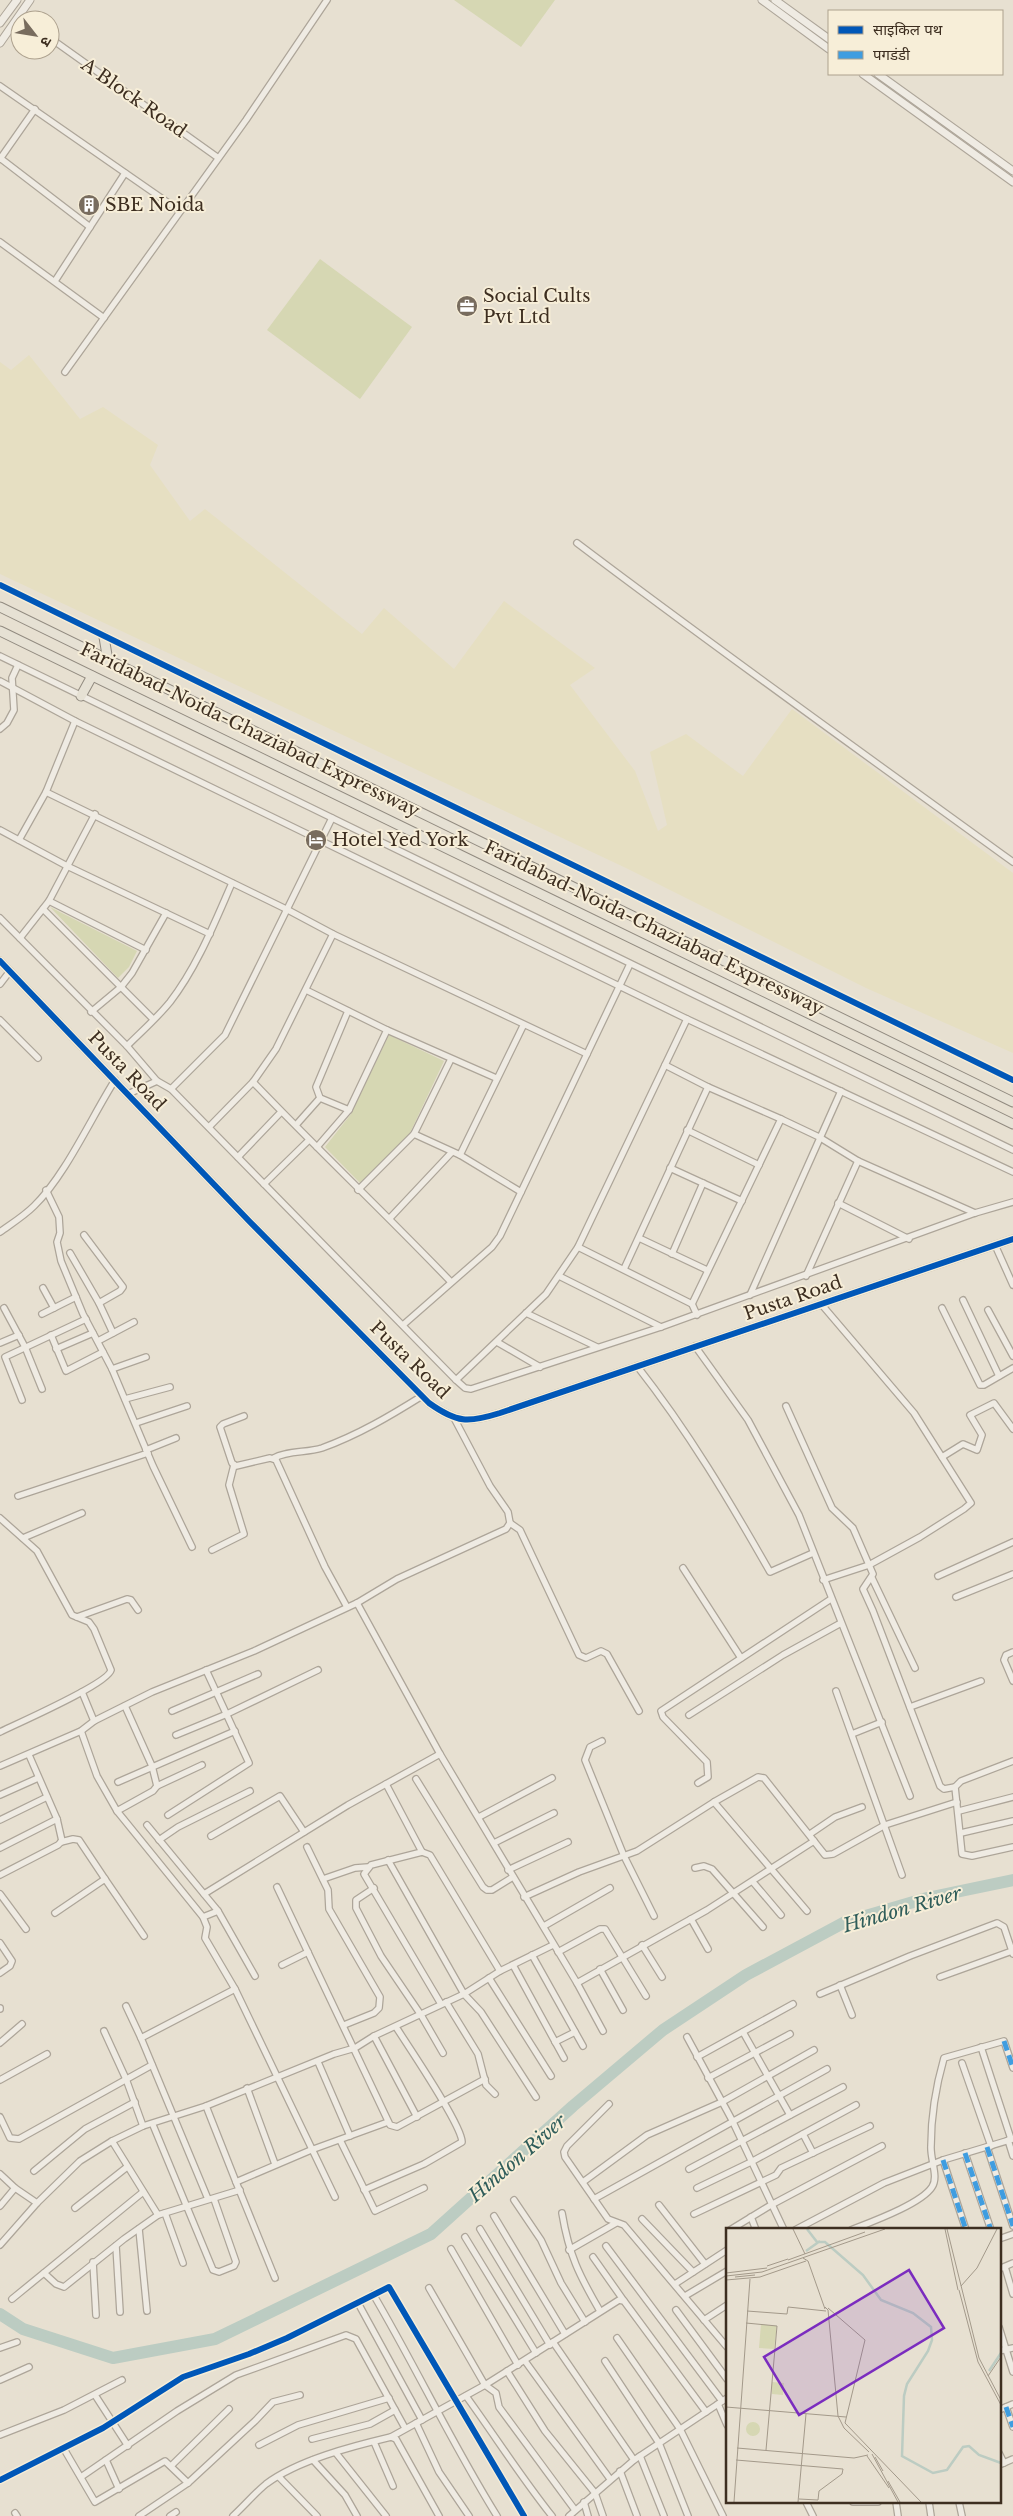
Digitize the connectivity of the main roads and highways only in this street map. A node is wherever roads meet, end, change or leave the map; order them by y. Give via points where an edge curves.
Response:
1 (0, 607) edge
2 (0, 631) edge
3 (104, 637) road end
4 (108, 661) junction
5 (92, 676) junction
6 (81, 696) road end
7 (1013, 1102) edge
8 (1013, 1124) edge

1 - 4 main road, Faridabad-Noida-Ghaziabad Expressway
2 - 5 main road, Faridabad-Noida-Ghaziabad Expressway
3 - 4 main road
4 - 7 main road, Faridabad-Noida-Ghaziabad Expressway
5 - 6 main road
5 - 8 main road, Faridabad-Noida-Ghaziabad Expressway

